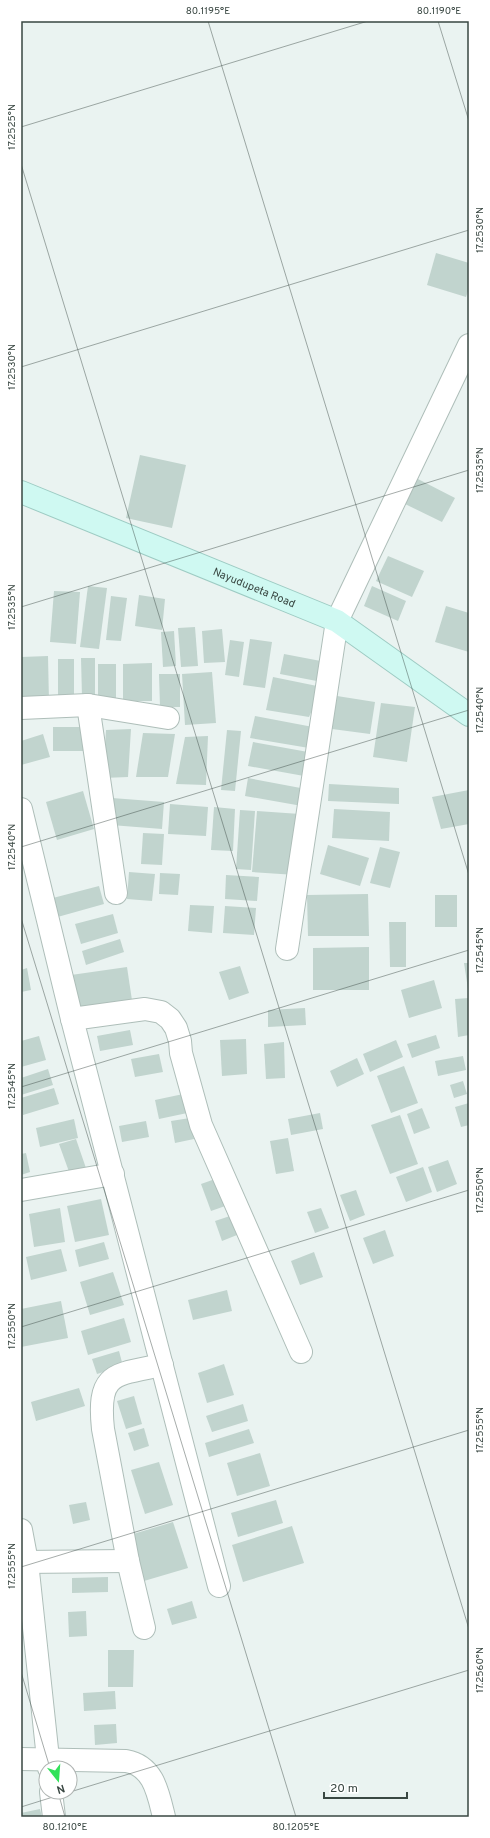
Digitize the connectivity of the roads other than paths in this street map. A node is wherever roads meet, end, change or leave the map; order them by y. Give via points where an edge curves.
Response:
1 (469, 345) edge
2 (21, 492) edge
3 (337, 621) junction
4 (88, 705) junction
5 (21, 708) edge
6 (469, 715) edge
7 (168, 718) dead end
8 (21, 809) edge
9 (116, 893) dead end
10 (287, 949) dead end
11 (72, 1019) junction
12 (114, 1174) junction
13 (21, 1190) edge
14 (301, 1352) dead end
15 (162, 1365) junction
16 (21, 1530) edge
17 (128, 1561) junction
18 (24, 1562) edge
19 (219, 1586) dead end
20 (144, 1628) dead end
21 (21, 1759) edge
22 (48, 1760) edge
23 (38, 1762) edge
24 (78, 1762) edge
25 (52, 1800) edge
26 (54, 1817) edge
27 (164, 1817) edge

1 - 3 street
2 - 3 street, Nayudupeta Road
3 - 6 street, Nayudupeta Road
3 - 10 street
4 - 5 street
4 - 7 street
4 - 9 street
8 - 11 street
11 - 12 street
11 - 14 street via 145,1009 161,1012 170,1019 180,1040 181,1053 201,1125
12 - 13 street
12 - 15 street
15 - 17 street via 118,1374 107,1383 102,1394 102,1429
15 - 19 street
16 - 18 street
17 - 18 street
17 - 20 street
18 - 22 street
21 - 23 street
24 - 27 street via 126,1760 142,1766 149,1774 159,1796
25 - 26 street

